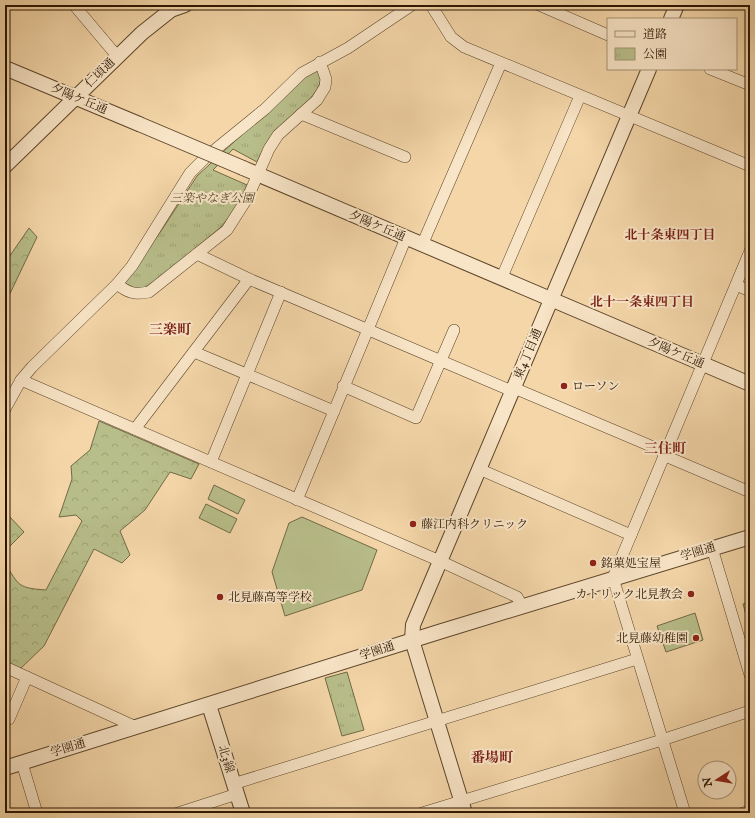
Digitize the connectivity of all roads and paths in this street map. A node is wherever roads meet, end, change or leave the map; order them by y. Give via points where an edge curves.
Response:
1 (74, 5) edge
2 (185, 5) edge
3 (412, 5) edge
4 (431, 5) edge
5 (539, 5) edge
6 (677, 5) edge
7 (167, 8) edge
8 (671, 18) edge
9 (607, 35) edge
10 (117, 56) junction
11 (320, 62) junction
12 (501, 64) junction
13 (5, 68) edge
14 (649, 70) edge
15 (712, 70) edge
16 (750, 85) edge
17 (580, 96) junction
18 (74, 98) junction
19 (300, 114) junction
20 (629, 115) junction
21 (405, 157) dead end
22 (7, 160) edge
23 (750, 166) edge
24 (258, 175) junction
25 (406, 238) junction
26 (422, 245) junction
27 (750, 251) edge
28 (197, 254) junction
29 (502, 277) junction
30 (250, 279) junction
31 (117, 284) junction
32 (736, 285) junction
33 (750, 291) edge
34 (281, 292) junction
35 (552, 299) junction
36 (368, 329) junction
37 (454, 330) dead end
38 (194, 352) junction
39 (441, 360) junction
40 (703, 364) junction
41 (247, 374) junction
42 (21, 380) junction
43 (750, 384) edge
44 (344, 386) junction
45 (513, 390) junction
46 (5, 409) edge
47 (334, 411) junction
48 (134, 429) junction
49 (664, 453) junction
50 (211, 462) junction
51 (479, 469) junction
52 (750, 492) edge
53 (297, 500) junction
54 (631, 535) junction
55 (750, 537) edge
56 (712, 548) junction
57 (440, 561) junction
58 (613, 578) junction
59 (522, 606) junction
60 (412, 640) junction
61 (637, 659) junction
62 (5, 667) edge
63 (750, 675) edge
64 (27, 677) junction
65 (209, 705) junction
66 (750, 711) edge
67 (9, 719) dead end
68 (436, 720) junction
69 (136, 727) junction
70 (662, 740) junction
71 (22, 762) junction
72 (5, 768) edge
73 (235, 789) junction
74 (463, 807) edge
75 (750, 811) edge
76 (37, 813) edge
77 (178, 813) edge
78 (243, 813) edge
79 (422, 813) edge
80 (685, 813) edge
81 (743, 813) edge

1 - 10 street
2 - 7 street, 仁頃通
3 - 11 street via 348,48
4 - 12 street via 451,37 464,47
5 - 9 street
6 - 8 street
7 - 10 street, 仁頃通
10 - 18 street, 仁頃通
11 - 19 street via 326,79 325,87 316,100
11 - 31 street via 302,73 266,108 190,173 152,237
12 - 17 street
12 - 26 street
13 - 18 street, 夕陽ケ丘通
14 - 20 street, 東4丁目通
15 - 16 street
17 - 20 street
17 - 29 street
18 - 22 street, 仁頃通
18 - 24 street, 夕陽ケ丘通, bridge
19 - 21 street
19 - 24 street via 269,149
20 - 23 street
20 - 35 street, 東4丁目通
24 - 25 street, 夕陽ケ丘通
24 - 28 street via 248,197 227,230
25 - 26 street, 夕陽ケ丘通
25 - 36 street
26 - 29 street, 夕陽ケ丘通
27 - 32 street
28 - 30 street
28 - 31 street via 149,292 127,292
29 - 35 street, 夕陽ケ丘通
30 - 34 street
30 - 38 street
31 - 42 street
32 - 33 street
32 - 40 street
34 - 36 street
34 - 41 street
35 - 40 street, 夕陽ケ丘通
35 - 45 street, 東4丁目通
36 - 39 street
36 - 44 street
37 - 39 street
38 - 41 street
38 - 48 street
39 - 44 street via 416,418
39 - 45 street
40 - 43 street, 夕陽ケ丘通
40 - 49 street
41 - 47 street
41 - 50 street
42 - 46 street
42 - 48 street
44 - 47 street
45 - 49 street
45 - 51 street, 東4丁目通
47 - 53 street
48 - 50 street
49 - 52 street
49 - 54 street
50 - 53 street
51 - 54 street
51 - 57 street, 東4丁目通
53 - 57 street
54 - 58 street
55 - 56 street, 学園通
56 - 58 street, 学園通
56 - 63 street
57 - 59 street via 517,596
57 - 60 street, 東4丁目通 via 413,625
58 - 59 street, 学園通
58 - 61 street
59 - 60 street, 学園通
60 - 65 street, 学園通
60 - 68 street
61 - 68 street
61 - 70 street
62 - 64 street
64 - 67 street
64 - 69 street
65 - 69 street, 学園通
65 - 73 street, 北3線
66 - 70 street
68 - 73 street
68 - 74 street
69 - 71 street, 学園通
70 - 74 street
70 - 80 street
71 - 72 street, 学園通
71 - 76 street
73 - 77 street
73 - 78 street, 北3線
74 - 79 street
75 - 81 street

